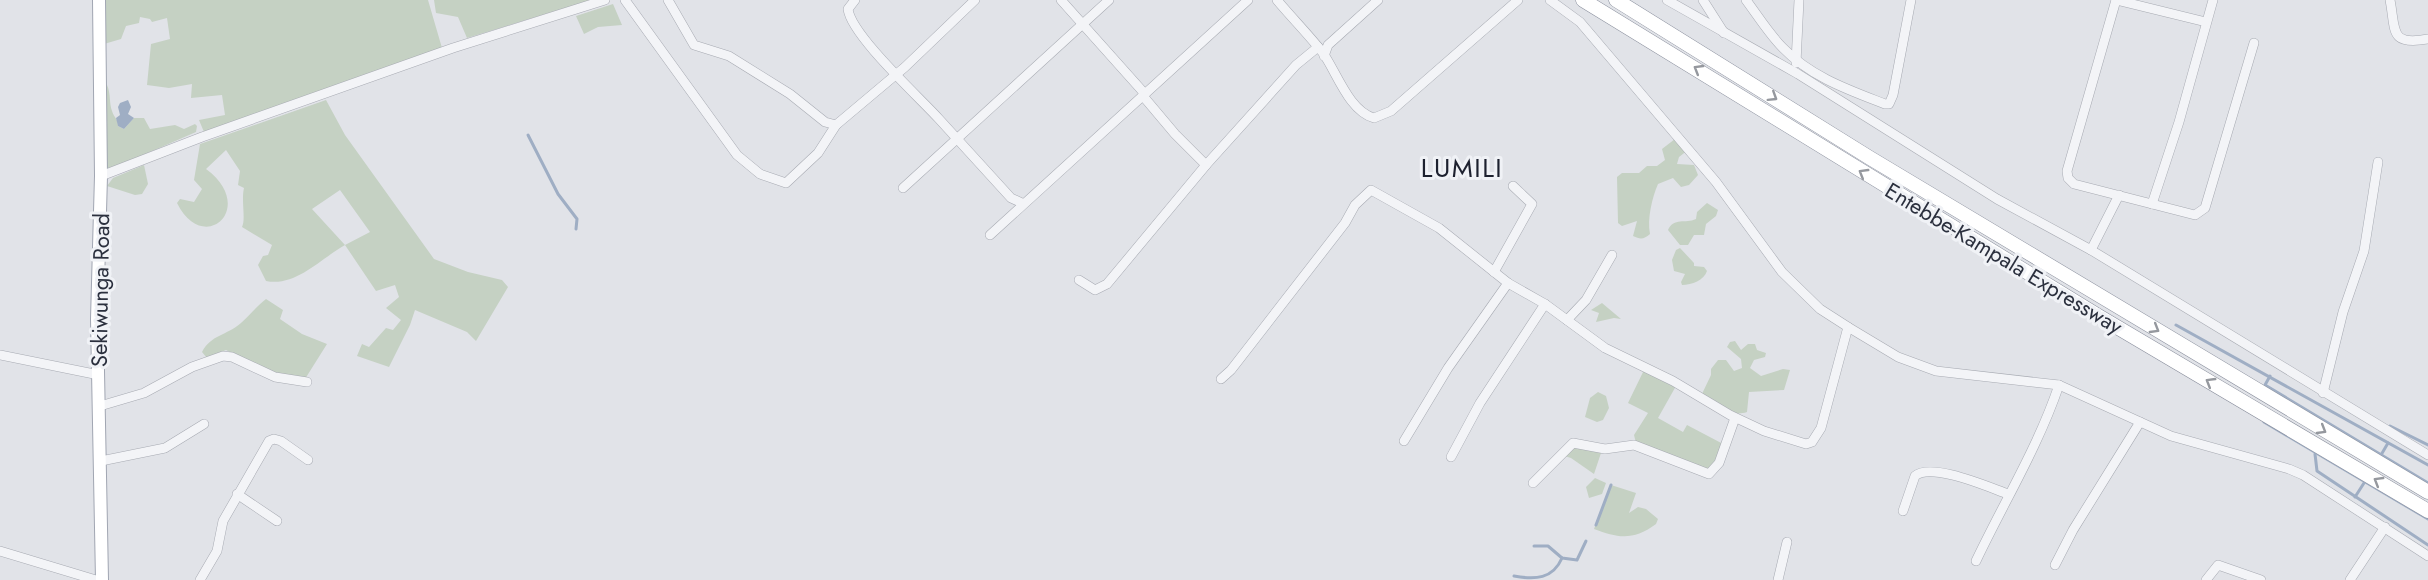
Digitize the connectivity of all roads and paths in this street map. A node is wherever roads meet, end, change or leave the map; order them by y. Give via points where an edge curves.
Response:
1 (99, 0) edge
2 (605, 0) edge
3 (625, 0) edge
4 (668, 0) edge
5 (855, 0) edge
6 (975, 0) edge
7 (1061, 0) edge
8 (1109, 0) edge
9 (1248, 0) edge
10 (1277, 0) edge
11 (1378, 0) edge
12 (1518, 0) edge
13 (1550, 0) edge
14 (1583, 0) edge
15 (1616, 0) edge
16 (1667, 0) edge
17 (1703, 0) edge
18 (1746, 0) edge
19 (1799, 0) edge
20 (1911, 0) edge
21 (2116, 0) edge
22 (2213, 0) edge
23 (2390, 0) edge
24 (2206, 22) junction
25 (1084, 24) junction
26 (1725, 35) junction
27 (2428, 39) edge
28 (2253, 43) dead end
29 (1318, 47) junction
30 (1324, 56) junction
31 (1796, 60) junction
32 (1798, 74) junction
33 (895, 76) junction
34 (1144, 95) junction
35 (836, 125) junction
36 (957, 139) junction
37 (2379, 162) dead end
38 (1206, 165) junction
39 (101, 176) junction
40 (1513, 186) dead end
41 (903, 188) dead end
42 (2119, 195) junction
43 (1022, 203) junction
44 (2152, 204) junction
45 (990, 235) dead end
46 (2091, 250) junction
47 (1612, 255) dead end
48 (1494, 272) junction
49 (1079, 280) dead end
50 (1508, 283) junction
51 (1545, 304) junction
52 (1567, 320) junction
53 (1848, 327) junction
54 (0, 355) edge
55 (99, 375) junction
56 (1221, 379) dead end
57 (307, 382) dead end
58 (2059, 385) junction
59 (2323, 393) junction
60 (100, 406) junction
61 (1735, 418) junction
62 (2140, 422) junction
63 (204, 424) dead end
64 (1404, 441) dead end
65 (2428, 455) edge
66 (1451, 457) dead end
67 (308, 460) dead end
68 (101, 461) junction
69 (1533, 483) dead end
70 (2428, 492) edge
71 (237, 494) junction
72 (2008, 494) junction
73 (1903, 511) dead end
74 (2428, 511) edge
75 (277, 521) dead end
76 (2385, 527) junction
77 (1787, 542) dead end
78 (0, 551) edge
79 (2428, 556) edge
80 (1976, 561) dead end
81 (2055, 565) dead end
82 (96, 580) edge
83 (102, 580) edge
84 (200, 580) edge
85 (1778, 580) edge
86 (2206, 580) edge
87 (2261, 580) edge
88 (2350, 580) edge

1 - 39 main road, Sekiwunga Road
2 - 39 street via 453,48
3 - 35 street via 737,155 760,174 786,183 818,153
4 - 35 street via 694,45 729,56 790,94 825,122
5 - 33 street via 848,9 852,20
6 - 33 street
7 - 25 street
8 - 25 street
9 - 34 street
10 - 29 street
11 - 30 street via 1329,45
12 - 30 street via 1380,118 1364,114
13 - 53 street via 1580,22 1716,182 1782,272 1820,309
74 -> 14 highway, Entebbe-Kampala Expressway via 2090,311
15 -> 70 highway, Entebbe-Kampala Expressway via 1880,164
16 - 26 street
17 - 26 street
18 - 31 street
19 - 31 street
20 - 31 street via 1889,104 1831,82
21 - 24 street
21 - 42 street via 2067,175 2074,184
22 - 24 street
23 - 27 street via 2394,30 2399,38 2409,42
24 - 44 street
25 - 34 street
25 - 36 street
26 - 32 street
28 - 44 street via 2205,208 2195,216
29 - 30 street
29 - 38 street via 1296,65
31 - 32 street
32 - 46 street via 1997,199
33 - 35 street
33 - 36 street
34 - 38 street
34 - 43 street
36 - 41 street
36 - 43 street via 1011,198
37 - 59 street via 2364,251 2343,312
38 - 49 street via 1107,284 1095,290
39 - 55 main road, Sekiwunga Road
40 - 48 street via 1532,201 1531,209
42 - 44 street
42 - 46 street
43 - 45 street
46 - 59 street
47 - 52 street via 1586,300
48 - 50 street
48 - 56 street via 1439,228 1371,190
50 - 51 street
50 - 64 street via 1448,368
51 - 52 street
51 - 66 street via 1480,403
52 - 61 street via 1605,348 1673,381
53 - 58 street via 1898,357 1936,371
53 - 61 street via 1821,428 1812,442 1806,444 1764,431
54 - 55 street
55 - 60 main road, Sekiwunga Road
57 - 60 street via 275,377 223,356 192,367 144,393
58 - 62 street
58 - 72 street via 2035,448
59 - 65 street
60 - 68 main road, Sekiwunga Road
61 - 69 street via 1719,463 1709,474 1634,445 1605,449 1573,443
62 - 76 street via 2175,437 2303,475
62 - 81 street
63 - 68 street via 165,448
67 - 71 street via 281,441 269,441
68 - 83 main road, Sekiwunga Road
71 - 75 street
71 - 84 street via 219,533 218,551
72 - 73 street via 1924,471 1915,477
72 - 80 street
76 - 79 street
76 - 88 street
77 - 85 street
78 - 82 street
86 - 87 street via 2218,565

